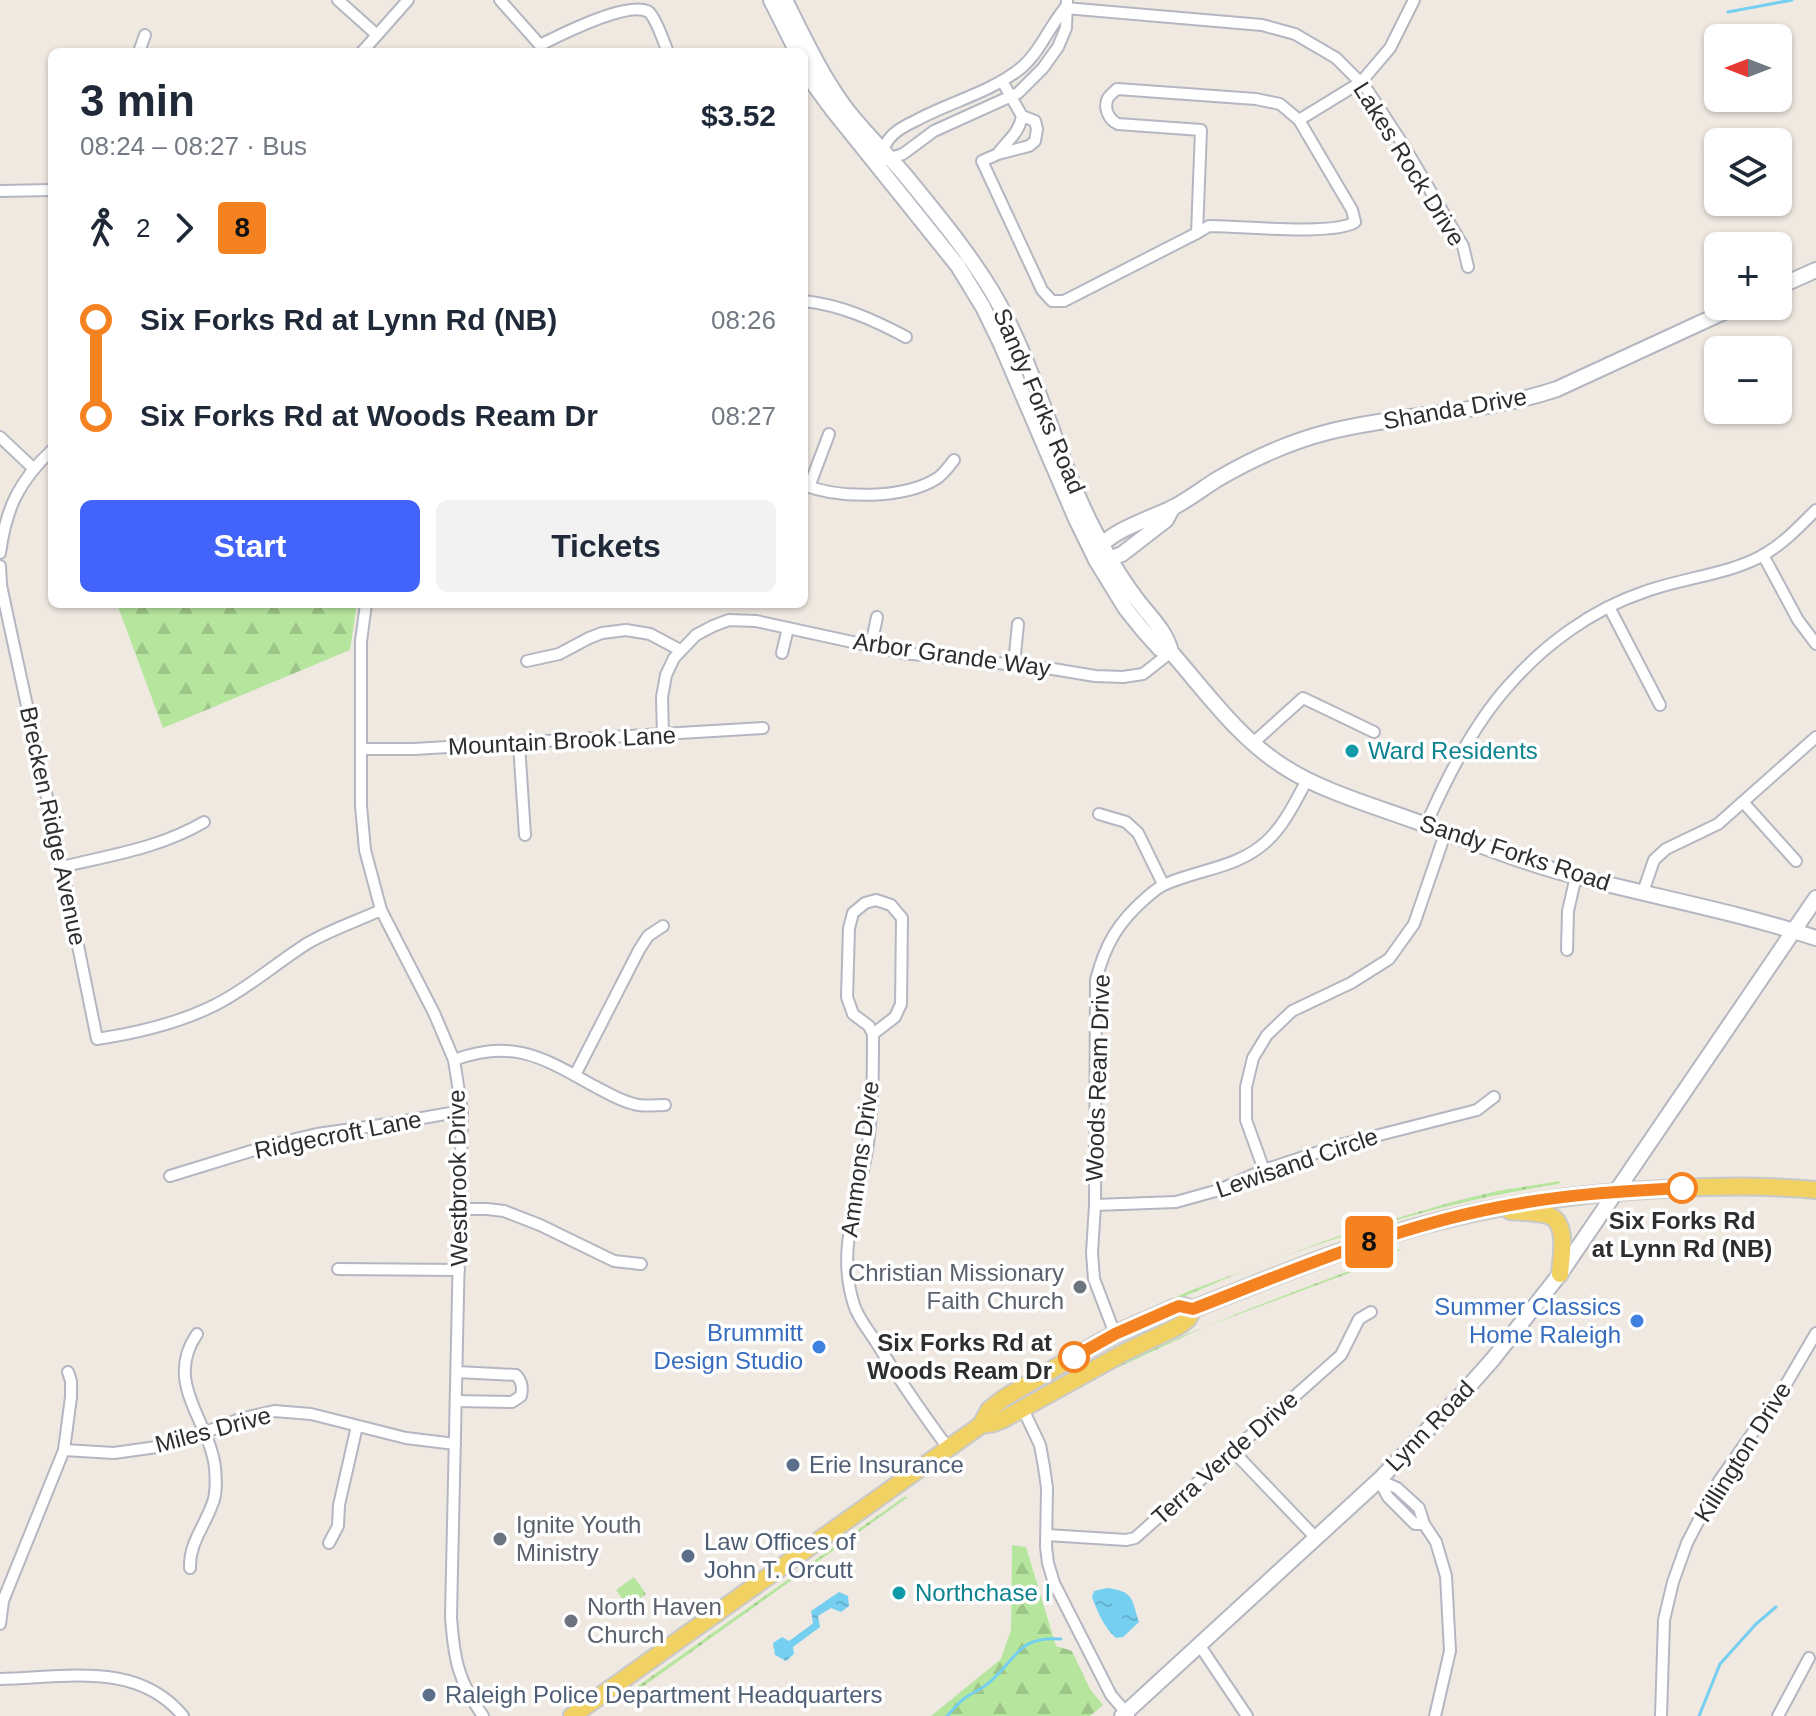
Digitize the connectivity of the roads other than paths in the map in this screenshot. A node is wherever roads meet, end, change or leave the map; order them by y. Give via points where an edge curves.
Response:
1 (338, 0) edge
2 (408, 0) edge
3 (500, 0) edge
4 (771, 0) edge
5 (785, 0) edge
6 (1414, 0) edge
7 (1066, 4) edge
8 (145, 35) dead end
9 (377, 35) junction
10 (140, 48) edge
11 (366, 48) edge
12 (542, 48) edge
13 (666, 48) edge
14 (795, 48) edge
15 (808, 73) edge
16 (1002, 81) junction
17 (1361, 82) junction
18 (1010, 96) junction
19 (1022, 116) junction
20 (1299, 120) junction
21 (1014, 144) junction
22 (883, 158) junction
23 (48, 190) edge
24 (0, 191) edge
25 (1197, 233) junction
26 (1468, 267) dead end
27 (1816, 270) edge
28 (1792, 281) edge
29 (808, 302) edge
30 (1707, 320) edge
31 (906, 337) dead end
32 (829, 434) dead end
33 (0, 437) edge
34 (48, 454) edge
35 (954, 460) dead end
36 (33, 468) junction
37 (808, 484) edge
38 (808, 486) edge
39 (1173, 507) junction
40 (1816, 510) edge
41 (1102, 544) junction
42 (0, 553) edge
43 (1763, 555) junction
44 (1103, 560) junction
45 (0, 566) edge
46 (1609, 607) junction
47 (365, 608) edge
48 (3, 610) edge
49 (877, 617) dead end
50 (1018, 624) dead end
51 (788, 628) junction
52 (1816, 644) edge
53 (871, 645) junction
54 (680, 650) junction
55 (1171, 652) junction
56 (782, 653) dead end
57 (527, 661) dead end
58 (1014, 664) junction
59 (1660, 705) dead end
60 (763, 728) dead end
61 (1374, 732) dead end
62 (663, 735) junction
63 (1816, 737) edge
64 (1253, 743) junction
65 (519, 744) junction
66 (1806, 745) junction
67 (361, 749) junction
68 (1816, 755) edge
69 (1307, 780) junction
70 (1743, 802) junction
71 (1099, 814) dead end
72 (204, 822) dead end
73 (1426, 825) junction
74 (1446, 831) junction
75 (525, 835) dead end
76 (1796, 861) dead end
77 (62, 867) junction
78 (1576, 876) junction
79 (1163, 884) junction
80 (1643, 892) junction
81 (1816, 898) edge
82 (381, 910) junction
83 (663, 926) dead end
84 (1794, 931) junction
85 (1816, 938) edge
86 (1567, 950) dead end
87 (873, 1034) junction
88 (454, 1060) junction
89 (575, 1075) junction
90 (1494, 1097) dead end
91 (665, 1105) dead end
92 (462, 1111) junction
93 (1264, 1170) junction
94 (170, 1176) dead end
95 (1816, 1190) edge
96 (1617, 1191) junction
97 (1095, 1205) junction
98 (1497, 1207) junction
99 (460, 1209) junction
100 (641, 1264) dead end
101 (338, 1269) dead end
102 (459, 1270) junction
103 (1560, 1274) junction
104 (1193, 1309) junction
105 (1371, 1312) dead end
106 (1816, 1333) edge
107 (197, 1334) dead end
108 (1115, 1334) junction
109 (68, 1372) dead end
110 (457, 1372) junction
111 (456, 1401) junction
112 (1022, 1407) junction
113 (981, 1425) junction
114 (357, 1426) junction
115 (203, 1432) junction
116 (455, 1444) junction
117 (948, 1448) junction
118 (64, 1450) junction
119 (1232, 1450) junction
120 (1379, 1480) junction
121 (1047, 1535) junction
122 (1316, 1538) junction
123 (329, 1543) dead end
124 (190, 1568) dead end
125 (0, 1624) edge
126 (1200, 1646) junction
127 (1809, 1658) dead end
128 (0, 1679) edge
129 (1126, 1715) edge
130 (183, 1716) edge
131 (483, 1716) edge
132 (572, 1716) edge
133 (1247, 1716) edge
134 (1435, 1716) edge
135 (1661, 1716) edge
136 (1778, 1716) edge

1 - 9 street
2 - 9 street
3 - 12 street
4 - 14 street
5 - 22 street, Sandy Forks Road via 828,83
6 - 17 street via 1390,48
7 - 16 street via 1038,49
7 - 17 street, Lakes Rock Drive via 1262,25 1295,34 1336,58
7 - 18 street via 1066,28 1058,47
8 - 10 street
9 - 11 street
12 - 13 street via 596,17 636,5 649,12
15 - 22 street, Sandy Forks Road via 832,109
16 - 18 street
16 - 22 street via 906,126 889,139
17 - 20 street
17 - 26 street, Lakes Rock Drive via 1463,246
18 - 19 street
18 - 22 street via 934,131 903,154
19 - 21 street
19 - 21 street via 1035,121 1035,141 1029,146
20 - 25 street via 1355,222 1314,229 1209,226
20 - 25 street via 1280,104 1256,99 1117,89 1108,97 1106,109 1118,124 1201,130
21 - 25 street via 982,161 1042,290 1052,301 1064,301
22 - 41 street, Sandy Forks Road via 962,245 993,294
22 - 44 street, Sandy Forks Road via 983,307 1076,519
23 - 24 street
27 - 28 street
29 - 31 street via 872,319
30 - 39 street, Shanda Drive via 1532,398 1314,436 1237,469
32 - 37 street
33 - 36 street
34 - 36 street
35 - 38 street via 937,478 909,489 861,496
36 - 42 street via 14,498
39 - 41 street, Shanda Drive
39 - 44 street, Shanda Drive via 1166,520 1122,554
40 - 43 street
41 - 44 street
43 - 46 street
43 - 52 street
44 - 55 street, Sandy Forks Road via 1126,609 1160,649
45 - 48 street, Brecken Ridge Avenue
46 - 59 street
46 - 73 street via 1560,639 1509,684 1474,735
47 - 67 street, Westbrook Drive
48 - 77 street, Brecken Ridge Avenue
49 - 53 street
50 - 58 street
51 - 53 street, Arbor Grande Way
51 - 54 street, Arbor Grande Way via 729,620 696,635
51 - 56 street
53 - 58 street, Arbor Grande Way
54 - 57 street via 650,634 626,630 602,633 559,654
54 - 62 street, Arbor Grande Way via 666,675
55 - 58 street, Arbor Grande Way via 1143,674 1123,677
55 - 64 street, Sandy Forks Road
60 - 62 street, Mountain Brook Lane
61 - 64 street via 1303,698
62 - 65 street, Mountain Brook Lane
63 - 66 street
64 - 69 street, Sandy Forks Road
65 - 67 street, Mountain Brook Lane
65 - 75 street
66 - 68 street
66 - 70 street
67 - 82 street, Westbrook Drive via 363,836
69 - 73 street, Sandy Forks Road
69 - 79 street, Woods Ream Drive via 1287,818 1244,858
70 - 76 street
70 - 80 street via 1718,824 1666,849 1654,860
71 - 79 street via 1126,822 1138,833
72 - 77 street via 146,848
73 - 74 street, Sandy Forks Road
74 - 78 street, Sandy Forks Road
74 - 93 street via 1414,924 1389,959 1292,1011 1253,1058 1246,1120
77 - 82 street, Brecken Ridge Avenue via 97,1039 165,1024 214,1005 309,942
78 - 80 street, Sandy Forks Road
78 - 86 street
79 - 97 street, Woods Ream Drive via 1115,931 1096,980
80 - 84 street, Sandy Forks Road
81 - 84 street, Lynn Road
82 - 88 street, Westbrook Drive
83 - 89 street via 639,950
84 - 85 street, Sandy Forks Road
84 - 96 street, Lynn Road
87 - 87 street via 853,1014 847,997 853,913 876,900 891,905 902,918 901,1004 895,1017
87 - 117 street, Ammons Drive via 873,1108 848,1230 851,1292 855,1309
88 - 89 street via 473,1053 523,1052
88 - 92 street, Westbrook Drive
89 - 91 street via 635,1105
90 - 93 street, Lewisand Circle via 1477,1110
92 - 94 street, Ridgecroft Lane via 317,1134
92 - 99 street, Westbrook Drive
93 - 97 street, Lewisand Circle via 1176,1202
95 - 96 main road via 1751,1186
96 - 98 main road
96 - 103 street, Lynn Road
97 - 108 street, Woods Ream Drive via 1094,1279
98 - 103 main road via 1556,1219 1562,1242
98 - 104 main road via 1369,1242
99 - 100 street via 504,1211 614,1261
99 - 102 street, Westbrook Drive
101 - 102 street
102 - 110 street, Westbrook Drive
103 - 120 street, Lynn Road via 1462,1394
104 - 108 main road via 1179,1306
104 - 112 main road via 1179,1326
105 - 119 street, Terra Verde Drive via 1359,1319 1341,1355
106 - 135 street, Killington Drive via 1719,1481 1687,1543 1664,1620
107 - 115 street via 186,1355 186,1383
108 - 113 main road via 1004,1398
109 - 118 street via 71,1397
110 - 111 street, Westbrook Drive
110 - 111 street via 516,1375 522,1390 512,1402
111 - 116 street, Westbrook Drive
112 - 113 main road
112 - 121 street via 1040,1445
113 - 117 main road
114 - 115 street, Miles Drive via 274,1411
114 - 116 street, Miles Drive
114 - 123 street via 338,1526
115 - 118 street, Miles Drive via 146,1449
115 - 124 street via 213,1452 215,1492 192,1546
116 - 131 street, Westbrook Drive via 454,1652 460,1677
117 - 132 main road
118 - 125 street via 8,1586
119 - 121 street, Terra Verde Drive via 1135,1538
119 - 122 street
120 - 122 street, Lynn Road
120 - 134 street via 1419,1508 1448,1584 1450,1651
121 - 129 street via 1054,1583
122 - 126 street, Lynn Road
126 - 129 street, Lynn Road
126 - 133 street
127 - 136 street
128 - 130 street via 125,1679 154,1692

